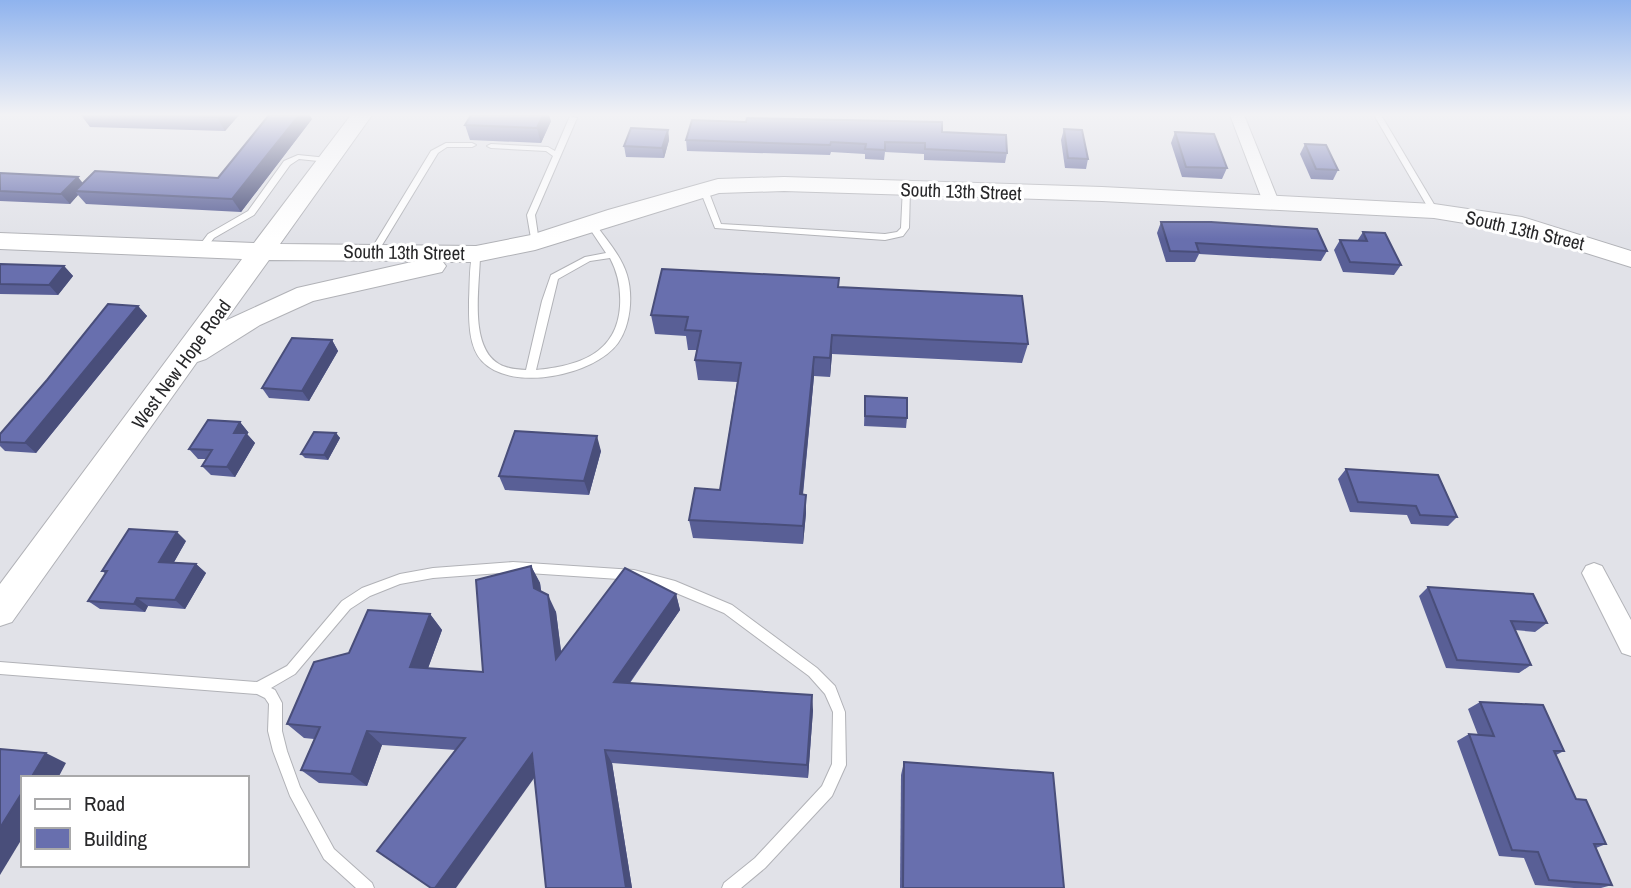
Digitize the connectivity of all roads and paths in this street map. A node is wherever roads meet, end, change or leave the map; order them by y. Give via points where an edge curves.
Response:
1 (331, 156) edge
2 (432, 156) edge
3 (557, 156) edge
4 (1253, 156) edge
5 (1402, 156) edge
6 (328, 160) junction
7 (906, 189) junction
8 (704, 190) junction
9 (1271, 202) junction
10 (1434, 211) junction
11 (590, 223) junction
12 (0, 241) edge
13 (535, 242) junction
14 (265, 249) junction
15 (200, 250) junction
16 (373, 253) junction
17 (476, 254) junction
18 (609, 255) junction
19 (1631, 259) edge
20 (184, 359) junction
21 (530, 374) junction
22 (1594, 573) dead end
23 (0, 611) edge
24 (1631, 645) edge
25 (0, 668) edge
26 (258, 688) junction
27 (367, 888) edge
28 (729, 888) edge

1 - 6 street, West New Hope Road
2 - 16 lane
3 - 13 lane via 531,215
4 - 9 street
5 - 10 lane
6 - 14 street, West New Hope Road
6 - 15 lane via 298,157 287,163 251,213 211,236
7 - 8 street, South 13th Street via 785,184
7 - 8 lane via 905,228 885,237 718,226
7 - 9 street, South 13th Street
8 - 11 street, South 13th Street
9 - 10 street, South 13th Street
10 - 19 street, South 13th Street via 1522,225
11 - 13 street, South 13th Street
11 - 18 lane
12 - 15 street, South 13th Street
13 - 17 street, South 13th Street
14 - 15 street, South 13th Street
14 - 16 street, South 13th Street
14 - 20 street, West New Hope Road
16 - 17 street, South 13th Street
17 - 20 street via 306,294 251,318
17 - 21 lane via 475,339 485,359 504,370
18 - 21 lane via 588,259 554,277
18 - 21 lane via 624,281 623,323 614,342 597,358 568,369
20 - 23 street, West New Hope Road
22 - 24 street
25 - 26 lane
26 - 27 lane via 276,703 280,751 323,843
26 - 28 lane via 291,670 346,605 400,579 433,573 513,567 634,575 728,609 813,672 830,690 839,712 839,765 827,791 760,863

